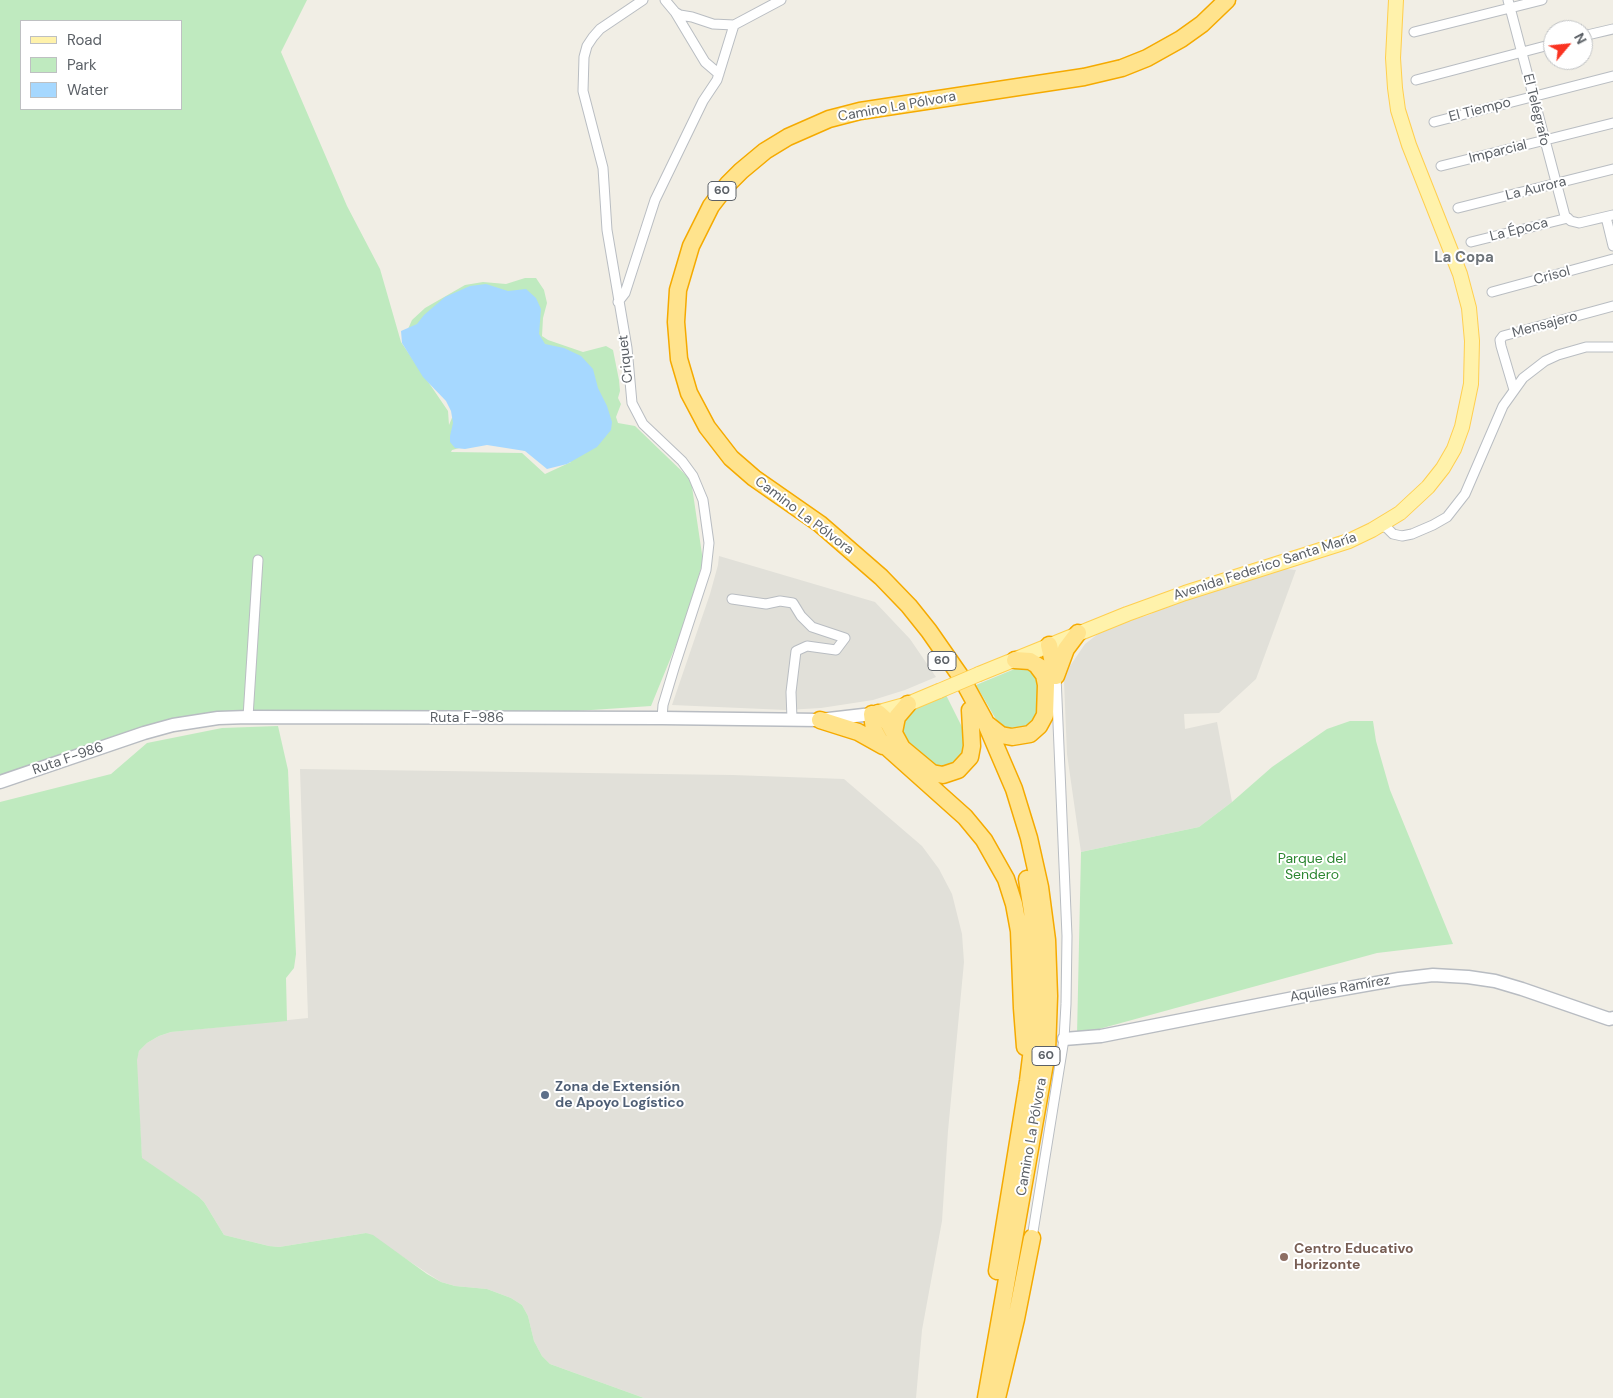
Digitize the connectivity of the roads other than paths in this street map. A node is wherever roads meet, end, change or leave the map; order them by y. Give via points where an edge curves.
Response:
1 (643, 0) edge
2 (665, 0) edge
3 (781, 0) edge
4 (1214, 0) edge
5 (1227, 0) edge
6 (1396, 0) edge
7 (1542, 0) edge
8 (1509, 4) edge
9 (675, 12) junction
10 (734, 25) junction
11 (1613, 29) edge
12 (1414, 32) dead end
13 (1593, 34) edge
14 (1543, 47) edge
15 (1522, 52) junction
16 (719, 74) junction
17 (1613, 76) edge
18 (1416, 80) dead end
19 (1533, 97) junction
20 (1434, 122) dead end
21 (1613, 123) edge
22 (1544, 141) junction
23 (1441, 166) dead end
24 (1613, 169) edge
25 (1556, 184) junction
26 (1458, 208) dead end
27 (1609, 216) edge
28 (1568, 218) junction
29 (1471, 242) dead end
30 (1613, 246) edge
31 (1613, 259) edge
32 (1492, 292) dead end
33 (618, 302) junction
34 (1613, 306) edge
35 (1613, 347) edge
36 (1514, 390) junction
37 (1380, 526) junction
38 (258, 560) dead end
39 (732, 599) dead end
40 (1078, 633) junction
41 (1049, 645) junction
42 (1015, 660) junction
43 (1049, 673) junction
44 (939, 691) joint
45 (908, 704) junction
46 (970, 710) junction
47 (875, 714) junction
48 (248, 717) junction
49 (662, 718) junction
50 (792, 719) junction
51 (984, 719) junction
52 (820, 720) junction
53 (894, 732) junction
54 (890, 750) junction
55 (0, 782) edge
56 (1612, 1019) edge
57 (1064, 1039) junction
58 (1028, 1081) junction
59 (1032, 1238) joint
60 (976, 1398) edge
61 (986, 1398) edge
62 (997, 1398) edge

1 - 33 street, Criquet via 596,32 584,57 583,91 603,168 607,230
2 - 9 street
3 - 10 street
4 - 46 highway, Camino La Pólvora / 60 via 1165,38 1115,61 1083,69 861,103 796,123 752,150 717,184 692,221 676,261 668,311 670,356 680,394 699,430 736,474 842,553 892,600 940,658
5 - 51 highway, Camino La Pólvora / 60 via 1181,40 1122,68 1084,77 860,111 796,133 758,156 728,184 705,216 687,256 677,301 677,348 689,393 707,427 742,468 820,524 909,606 949,659
6 - 37 main road, Avenida Federico Santa María via 1393,58 1397,105 1407,140 1464,288 1469,308 1472,362 1471,384 1454,449 1424,492
7 - 8 street
8 - 12 street
8 - 15 street, El Telégrafo
9 - 10 street via 713,24
9 - 16 street via 705,62
10 - 16 street
11 - 13 street
14 - 15 street
15 - 18 street
15 - 19 street, El Telégrafo
16 - 33 street via 702,101 655,200 625,294
17 - 19 street, El Tiempo
19 - 20 street, El Tiempo
19 - 22 street, El Telégrafo
21 - 22 street, Imparcial
22 - 23 street, Imparcial
22 - 25 street, El Telégrafo
24 - 25 street, La Aurora
25 - 26 street, La Aurora
25 - 28 street, El Telégrafo
27 - 28 street, La Época via 1579,223
27 - 30 street
28 - 29 street, La Época
31 - 32 street, Crisol
33 - 49 street, Criquet via 627,348 632,403 643,424 693,476 703,500 709,543 706,570 674,665
34 - 36 street, Mensajero via 1503,336 1501,346
35 - 36 street via 1586,347 1558,355 1533,370
36 - 37 street via 1500,412 1465,494 1447,517 1402,536
37 - 40 main road, Avenida Federico Santa María via 1335,546 1185,594
38 - 48 street
39 - 50 street via 766,604 793,603 812,627 845,638 836,650 807,646 796,651 790,692
40 - 41 main road, Avenida Federico Santa María
40 - 43 highway
41 - 42 main road, Avenida Federico Santa María
41 - 43 highway
42 - 43 highway via 1025,660
42 - 44 main road, Avenida Federico Santa María, bridge
43 - 51 highway via 1045,715 1030,734 1006,737 991,728
43 - 57 street via 1067,936
44 - 45 main road, Ruta F-986
45 - 47 main road, Ruta F-986
45 - 53 highway via 897,717
46 - 53 highway via 972,752 963,766 948,774 932,773 916,761 902,748
46 - 58 highway, Camino La Pólvora / 60 via 1010,808 1028,885 1036,984
47 - 52 main road, Ruta F-986
47 - 53 highway via 888,722
47 - 54 highway via 873,725 877,736
48 - 49 main road, Ruta F-986
48 - 55 main road, Ruta F-986 via 172,726
49 - 50 main road, Ruta F-986
50 - 52 main road, Ruta F-986
51 - 61 highway, Camino La Pólvora / 60 via 1014,789 1035,862 1046,931 1049,996 1042,1084
52 - 54 highway via 858,732
54 - 58 highway via 970,822 993,853 1006,879 1019,931
56 - 57 main road, Aquiles Ramírez via 1502,983 1468,977 1433,976 1309,995 1101,1036
57 - 59 street
58 - 60 highway, Camino La Pólvora / 60
59 - 62 highway

